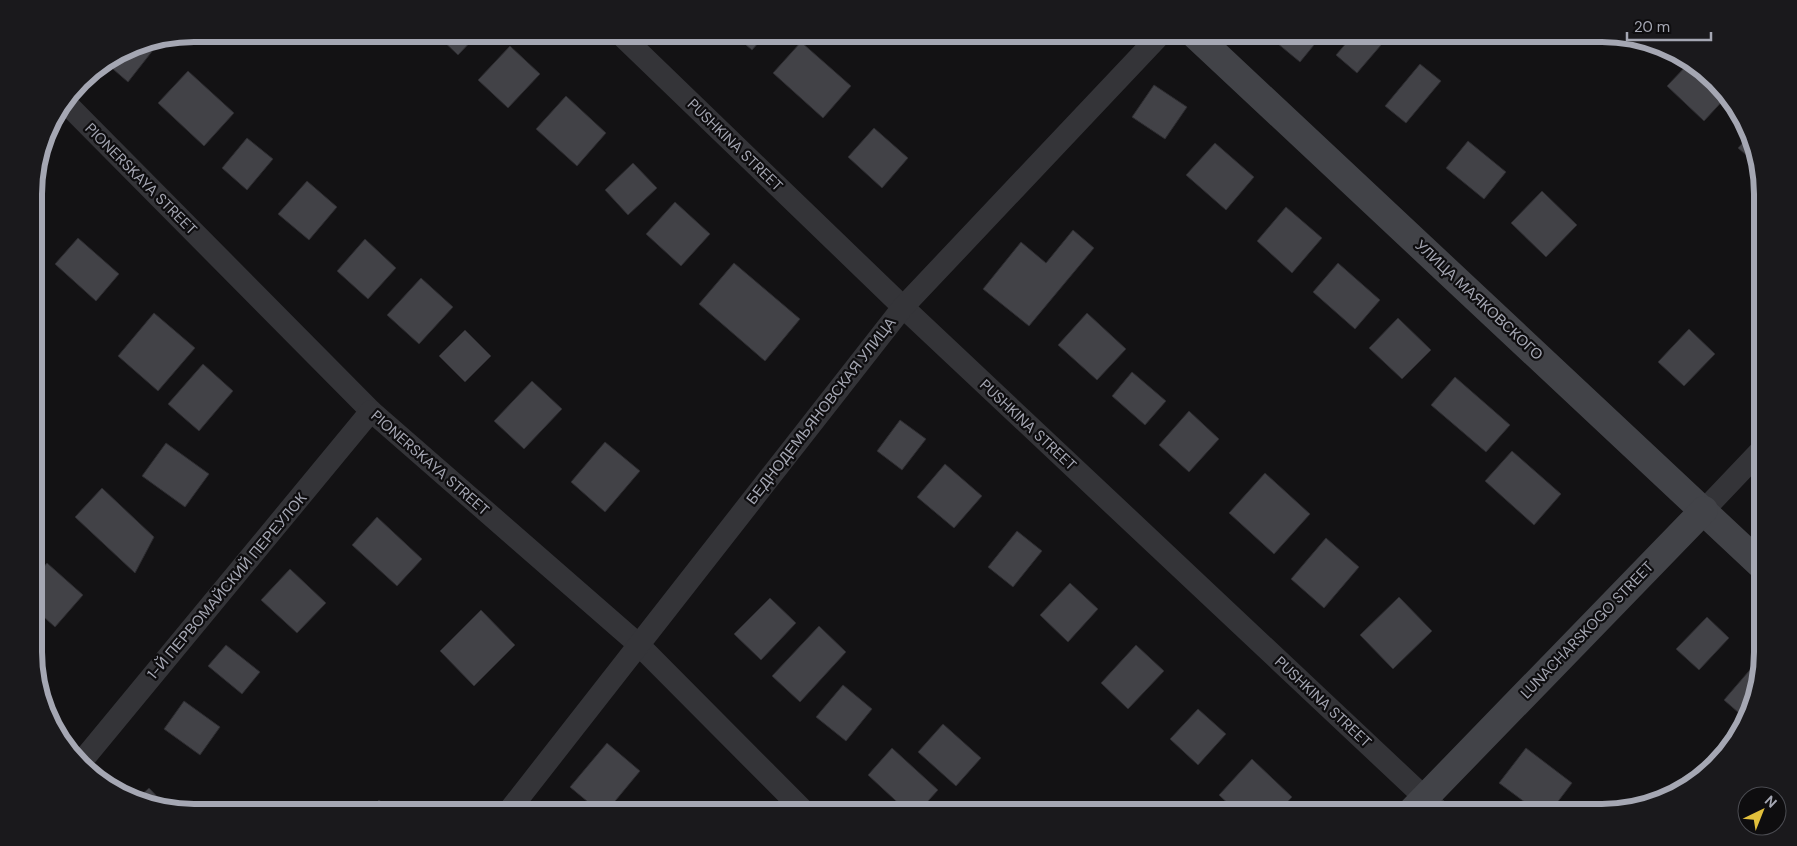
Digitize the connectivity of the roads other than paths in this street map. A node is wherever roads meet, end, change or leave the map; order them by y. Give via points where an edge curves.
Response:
1 (628, 42) edge
2 (1153, 42) edge
3 (1203, 42) edge
4 (70, 107) edge
5 (903, 307) junction
6 (371, 411) junction
7 (1754, 457) edge
8 (1704, 510) junction
9 (1754, 558) edge
10 (638, 644) junction
11 (85, 757) edge
12 (1421, 803) edge
13 (1429, 803) edge
14 (514, 804) edge
15 (797, 804) edge

1 - 5 street, PUSHKINA STREET
2 - 5 street, БЕДНОДЕМЬЯНОВСКАЯ УЛИЦА
3 - 8 street, УЛИЦА МАЯКОВСКОГО
4 - 6 street, PIONERSKAYA STREET
5 - 10 street, БЕДНОДЕМЬЯНОВСКАЯ УЛИЦА
5 - 12 street, PUSHKINA STREET
6 - 10 street, PIONERSKAYA STREET
6 - 11 street, 1-Й ПЕРВОМАЙСКИЙ ПЕРЕУЛОК
7 - 8 street, LUNACHARSKOGO STREET
8 - 9 street, УЛИЦА МАЯКОВСКОГО
8 - 13 street, LUNACHARSKOGO STREET
10 - 14 street, БЕДНОДЕМЬЯНОВСКАЯ УЛИЦА
10 - 15 street, PIONERSKAYA STREET

